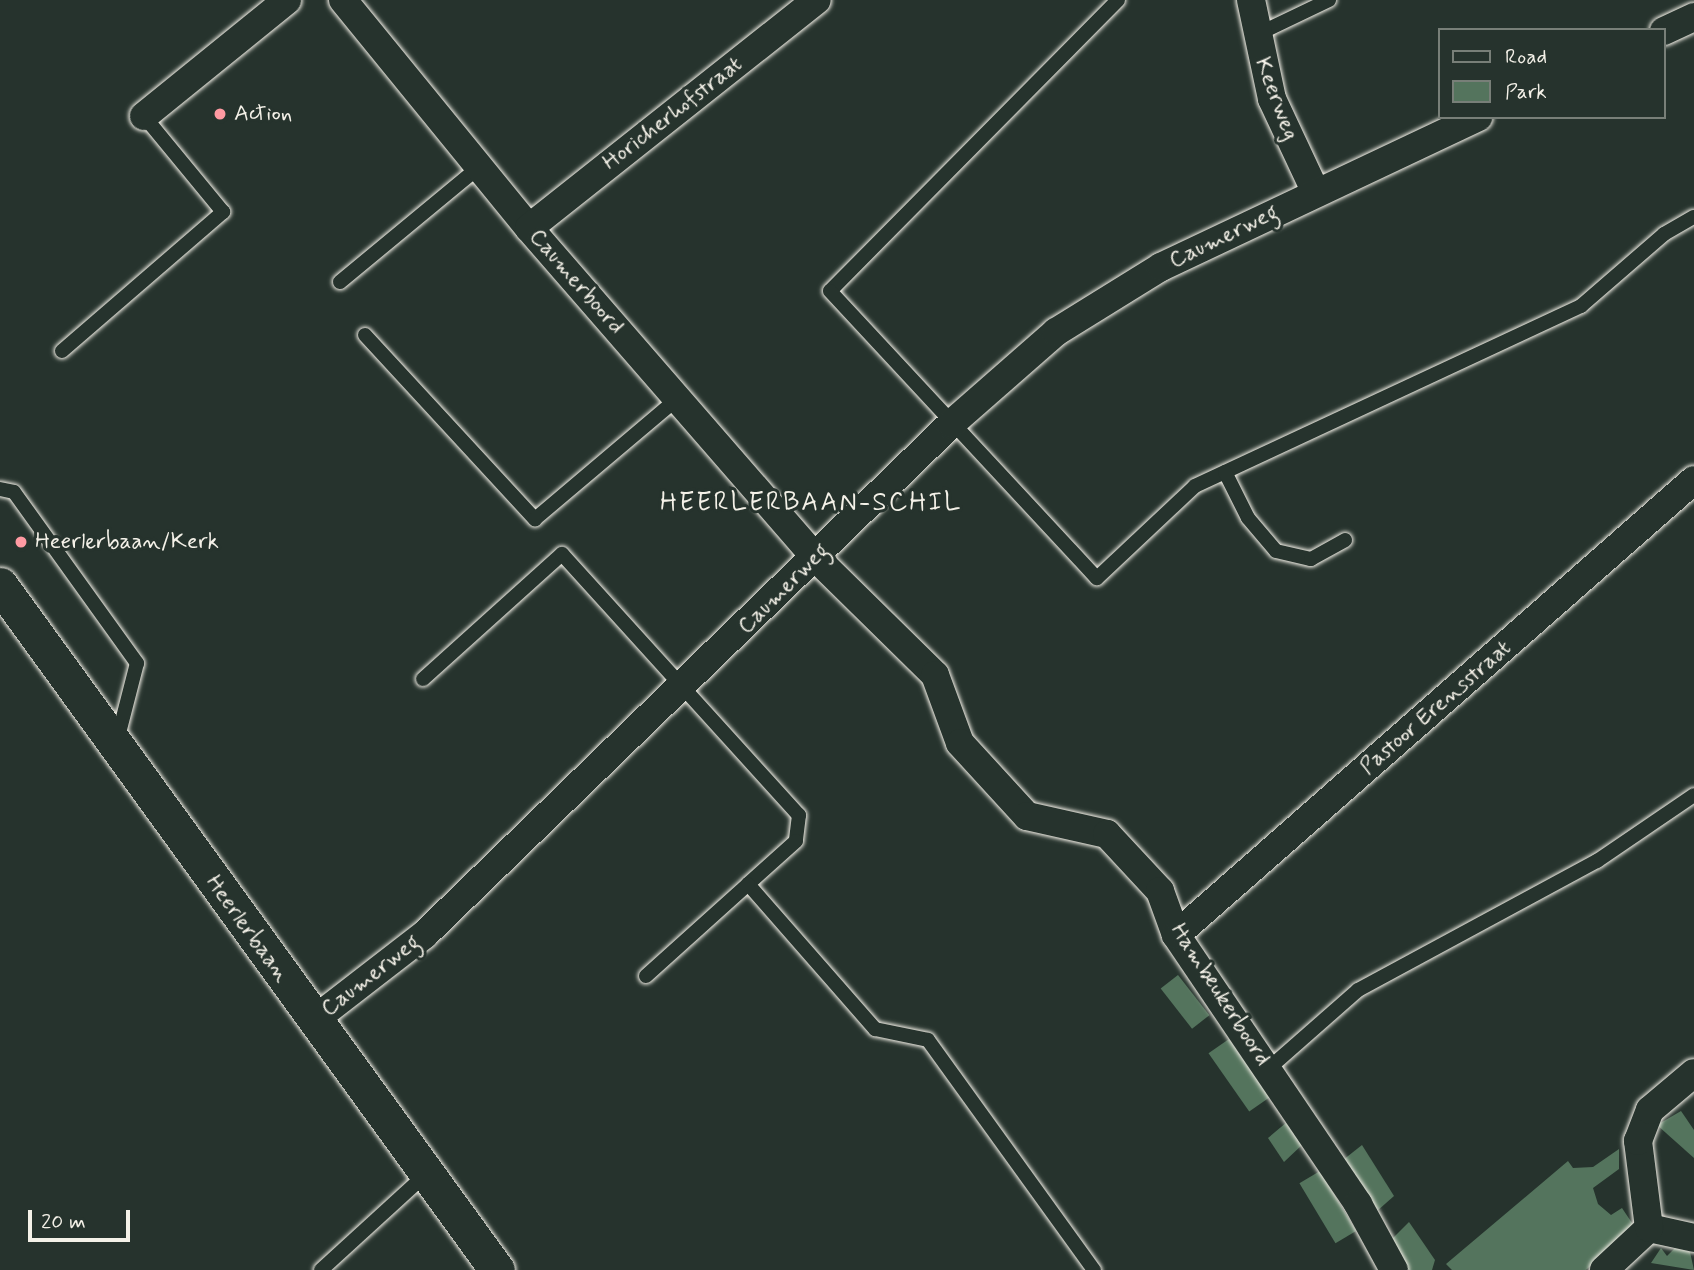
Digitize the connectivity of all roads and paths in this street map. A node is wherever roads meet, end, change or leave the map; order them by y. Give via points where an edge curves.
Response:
1 (287, 0) edge
2 (343, 0) edge
3 (817, 0) edge
4 (1118, 0) edge
5 (1251, 0) edge
6 (1329, 0) edge
7 (1694, 17) edge
8 (1666, 30) edge
9 (1255, 35) junction
10 (144, 116) joint
11 (1474, 119) edge
12 (480, 166) junction
13 (1316, 193) junction
14 (1694, 217) edge
15 (529, 228) junction
16 (340, 282) dead end
17 (365, 335) dead end
18 (62, 351) dead end
19 (677, 399) junction
20 (951, 424) junction
21 (1225, 472) junction
22 (1694, 480) edge
23 (0, 489) edge
24 (1345, 540) dead end
25 (815, 558) junction
26 (0, 585) edge
27 (423, 679) dead end
28 (682, 692) junction
29 (116, 746) junction
30 (1694, 795) edge
31 (748, 884) junction
32 (1176, 935) junction
33 (646, 976) dead end
34 (314, 1020) junction
35 (1267, 1070) junction
36 (1694, 1073) edge
37 (427, 1174) junction
38 (1649, 1228) junction
39 (1694, 1238) edge
40 (321, 1270) edge
41 (497, 1270) edge
42 (1094, 1270) edge
43 (1394, 1270) edge
44 (1604, 1270) edge

1 - 10 street
2 - 12 street, Caumerboord
3 - 15 street, Horicherhofstraat
4 - 20 lane via 830,291
5 - 9 street, Keerweg
6 - 9 lane
7 - 8 street
9 - 13 street, Keerweg via 1272,99
10 - 18 lane via 223,212
11 - 13 street, Caumerweg
12 - 15 street, Caumerboord
12 - 16 lane
13 - 20 street, Caumerweg via 1085,310
14 - 21 lane via 1664,234 1581,306
15 - 19 street, Caumerboord
17 - 19 lane via 535,519
19 - 25 street, Caumerboord
20 - 21 lane via 1097,578 1195,486
20 - 25 street, Caumerweg
21 - 24 lane via 1248,518 1276,551 1311,559
22 - 32 street, Pastoor Erensstraat
23 - 29 lane via 14,492 137,663
25 - 28 street, Caumerweg
25 - 32 street, Hambeukerboord via 935,676 960,743 1027,816 1107,834 1160,891
26 - 29 street, Heerlerbaan
27 - 28 lane via 562,554
28 - 31 lane via 799,815 796,841
28 - 34 street, Caumerweg via 425,935
29 - 34 street, Heerlerbaan
30 - 35 lane via 1597,861 1358,990
31 - 33 lane
31 - 42 lane via 875,1029 928,1040
32 - 35 street, Hambeukerboord
34 - 37 street, Heerlerbaan
35 - 43 street, Hambeukerboord
36 - 38 street via 1650,1110 1638,1141
37 - 40 lane
37 - 41 street, Heerlerbaan
38 - 39 street
38 - 44 street

